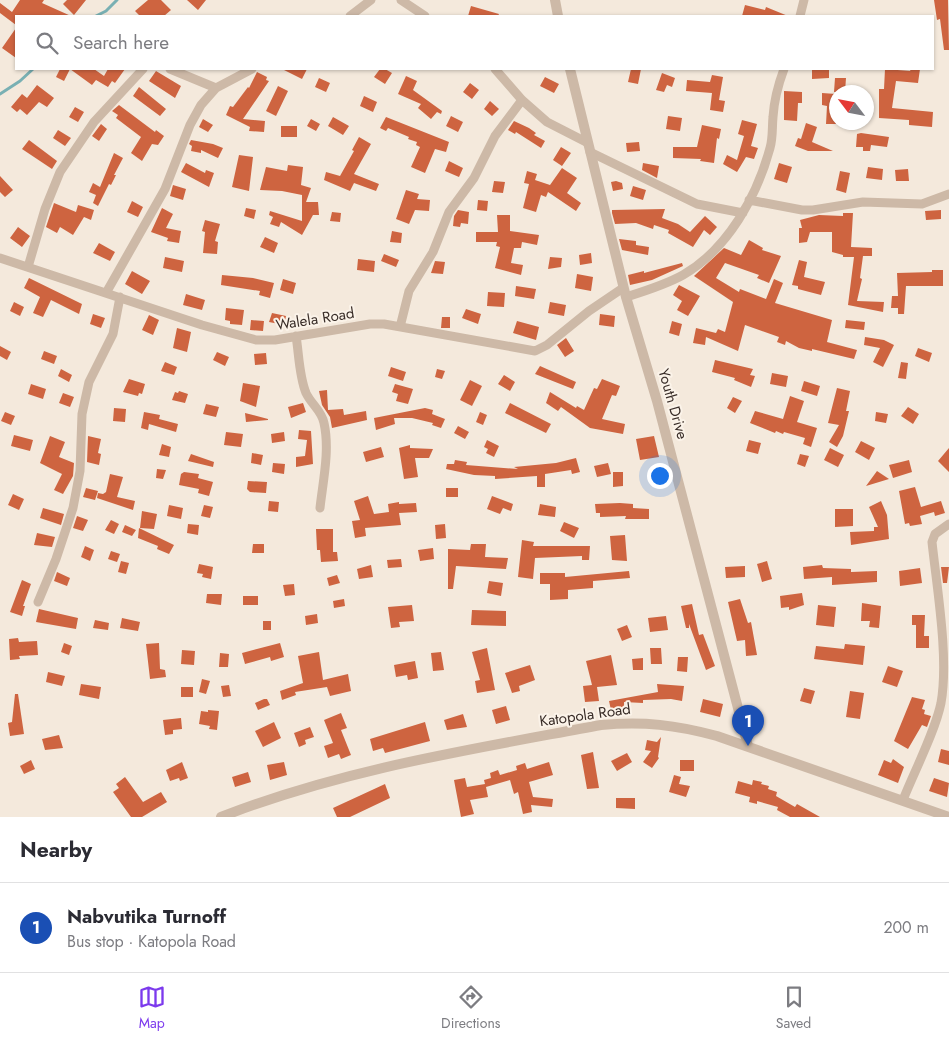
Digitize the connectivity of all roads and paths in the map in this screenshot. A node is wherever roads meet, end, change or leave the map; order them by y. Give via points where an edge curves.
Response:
1 (371, 0) edge
2 (401, 0) edge
3 (555, 0) edge
4 (804, 0) edge
5 (351, 15) edge
6 (424, 15) edge
7 (558, 15) edge
8 (800, 15) edge
9 (142, 70) edge
10 (172, 70) edge
11 (250, 70) edge
12 (496, 70) edge
13 (570, 70) edge
14 (784, 70) edge
15 (216, 88) junction
16 (522, 100) junction
17 (589, 148) junction
18 (949, 194) edge
19 (749, 200) junction
20 (743, 213) junction
21 (0, 258) edge
22 (28, 267) junction
23 (624, 292) junction
24 (106, 293) junction
25 (120, 297) junction
26 (400, 327) junction
27 (296, 336) junction
28 (320, 508) dead end
29 (949, 524) edge
30 (38, 602) dead end
31 (748, 746) junction
32 (903, 800) junction
33 (221, 817) edge
34 (949, 817) edge

1 - 5 street
2 - 6 street
3 - 7 street
4 - 8 street
9 - 22 street via 94,122 60,172
10 - 15 street
11 - 15 street
12 - 16 street
13 - 17 street, Youth Drive
14 - 19 street, Walela Road via 776,97 771,145 762,175
15 - 24 street via 190,125 165,189
16 - 17 street via 547,122
16 - 26 street via 449,212 432,252 409,291
17 - 20 street via 697,204
17 - 23 street, Youth Drive
18 - 19 street via 922,204 863,202 814,210
19 - 20 street, Walela Road
20 - 23 street, Walela Road via 728,235 684,274 657,287
21 - 22 street, Walela Road
22 - 24 street, Walela Road
23 - 26 street, Walela Road via 589,311 548,345 535,351
23 - 31 street, Youth Drive via 657,401
24 - 25 street, Walela Road
25 - 27 street, Walela Road via 256,340
25 - 30 street via 113,334 89,382 82,414 80,470 73,508
26 - 27 street, Walela Road via 370,324
27 - 28 street via 303,386 324,422
29 - 32 street via 935,534 932,542 944,686 940,705
31 - 32 street, Katopola Road
31 - 33 street, Katopola Road via 688,728 655,723 601,725 353,774
32 - 34 street, Katopola Road

